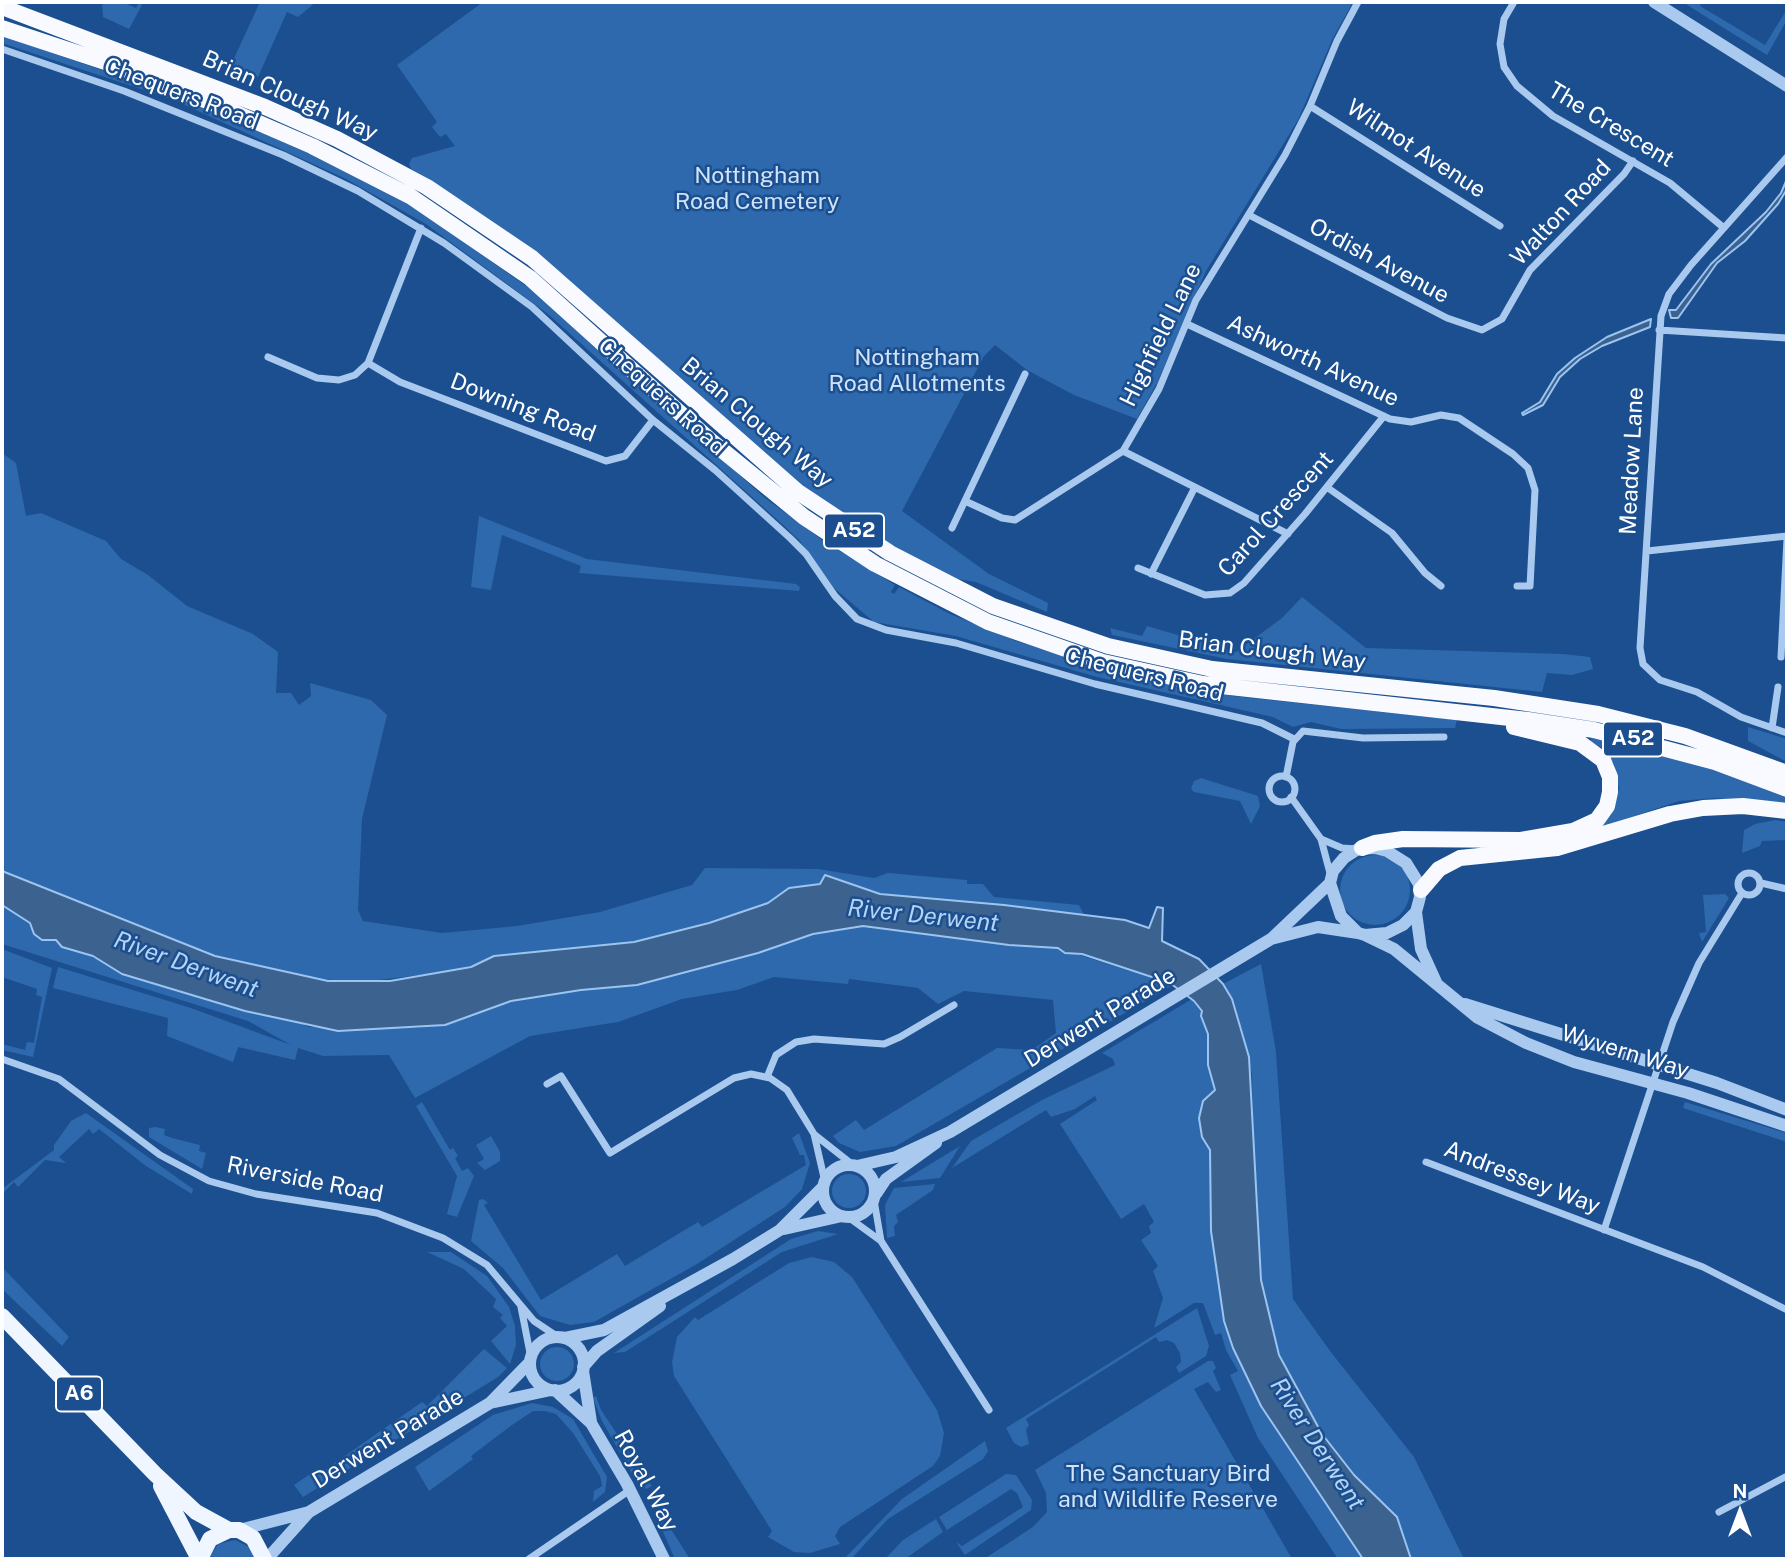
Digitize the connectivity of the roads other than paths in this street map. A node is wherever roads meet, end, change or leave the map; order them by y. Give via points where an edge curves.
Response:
1 (1359, 2) edge
2 (1514, 2) edge
3 (1654, 2) edge
4 (2, 9) edge
5 (2, 28) edge
6 (2, 49) edge
7 (1787, 86) edge
8 (1310, 106) junction
9 (1787, 157) edge
10 (1633, 161) junction
11 (1249, 215) junction
12 (1500, 226) dead end
13 (421, 228) junction
14 (1724, 228) junction
15 (1187, 324) junction
16 (1494, 326) joint
17 (1659, 330) junction
18 (1787, 338) edge
19 (268, 357) dead end
20 (368, 363) junction
21 (1025, 374) dead end
22 (1384, 416) junction
23 (653, 420) junction
24 (1123, 451) junction
25 (1195, 487) junction
26 (1328, 488) junction
27 (965, 500) junction
28 (952, 528) dead end
29 (1288, 534) junction
30 (1787, 537) edge
31 (1647, 551) junction
32 (1138, 568) dead end
33 (1151, 574) junction
34 (1441, 586) dead end
35 (1517, 586) dead end
36 (1781, 657) dead end
37 (1778, 687) dead end
38 (1447, 711) junction
39 (1772, 728) junction
40 (1787, 733) edge
41 (1444, 737) dead end
42 (1294, 739) junction
43 (1787, 773) edge
44 (1286, 777) junction
45 (1787, 789) edge
46 (1291, 797) junction
47 (1787, 811) edge
48 (1321, 839) junction
49 (1360, 849) junction
50 (1330, 879) junction
51 (1760, 883) junction
52 (1787, 889) edge
53 (1421, 890) junction
54 (1742, 893) junction
55 (1416, 912) junction
56 (1362, 934) junction
57 (1268, 941) junction
58 (1438, 985) junction
59 (1459, 1003) junction
60 (954, 1005) dead end
61 (2, 1059) edge
62 (1659, 1066) junction
63 (767, 1077) junction
64 (1653, 1083) junction
65 (547, 1084) dead end
66 (1787, 1110) edge
67 (1787, 1126) edge
68 (950, 1132) junction
69 (814, 1134) junction
70 (1426, 1162) dead end
71 (855, 1165) junction
72 (824, 1184) junction
73 (875, 1198) junction
74 (845, 1217) junction
75 (780, 1230) junction
76 (1604, 1230) junction
77 (881, 1241) junction
78 (679, 1290) junction
79 (521, 1306) junction
80 (1787, 1310) edge
81 (2, 1315) edge
82 (561, 1338) junction
83 (531, 1360) junction
84 (583, 1369) junction
85 (553, 1390) junction
86 (490, 1403) junction
87 (989, 1410) dead end
88 (591, 1423) junction
89 (155, 1474) junction
90 (1787, 1476) edge
91 (630, 1490) junction
92 (309, 1512) junction
93 (1719, 1512) dead end
94 (234, 1530) junction
95 (199, 1559) edge
96 (266, 1559) edge
97 (529, 1559) edge
98 (664, 1559) edge

1 - 8 street, Highfield Lane
2 - 10 street, The Crescent via 1500,38 1503,62 1512,80 1553,116
3 - 7 street
4 - 43 highway, Brian Clough Way / A52 via 265,107 427,187 532,258 798,492 890,553 993,606 1086,640 1212,669 1494,698 1598,714 1685,736
5 - 38 highway, Brian Clough Way / A52 via 215,104 410,196 539,286 711,441 804,517 875,564 974,616 1103,662 1203,684
6 - 13 street, Chequers Road via 247,139 335,180
8 - 11 street, Highfield Lane
8 - 12 street, Wilmot Avenue
9 - 14 street, Meadow Lane
10 - 14 street, The Crescent via 1670,183
10 - 16 street, Walton Road via 1530,270
11 - 15 street, Highfield Lane via 1201,291
11 - 16 street, Ordish Avenue via 1470,329
13 - 20 street
13 - 23 street, Chequers Road via 532,307
14 - 17 street, Meadow Lane via 1676,284 1665,303
15 - 22 street, Ashworth Avenue
15 - 24 street, Highfield Lane via 1159,389
17 - 18 street
17 - 31 street, Meadow Lane
19 - 20 street via 317,378 339,380 355,375
20 - 23 street, Downing Road via 400,382 606,461 625,456
21 - 27 street
22 - 26 street, Carol Crescent
22 - 35 street, Ashworth Avenue via 1406,422 1454,416 1525,464 1535,490 1530,586
23 - 42 street, Chequers Road via 799,546 857,619 1095,684 1262,723
24 - 25 street
24 - 27 street, Highfield Lane via 1012,521
25 - 29 street
25 - 33 street
26 - 29 street, Carol Crescent
26 - 34 street via 1392,533
27 - 28 street
29 - 33 street, Carol Crescent via 1230,593 1205,595
30 - 31 street
30 - 36 street
31 - 39 street, Meadow Lane via 1640,648 1643,664 1668,685 1697,692 1741,718
32 - 33 street, Carol Crescent
37 - 39 street
38 - 45 highway, Brian Clough Way / A52 via 1630,738
38 - 49 highway via 1591,749 1603,760 1610,777 1606,806 1587,826 1548,836 1490,841 1403,839
39 - 40 street, Meadow Lane
41 - 42 street via 1341,737 1309,730
42 - 44 street
44 - 46 street via 1294,786
44 - 46 street via 1276,777 1269,789 1277,800
46 - 48 street
47 - 53 highway via 1703,808 1557,848 1460,858 1439,869
48 - 49 street via 1342,848
48 - 50 street
49 - 50 street via 1344,858
49 - 53 street via 1387,850 1401,858
50 - 56 street via 1338,910
50 - 57 street, Derwent Parade
51 - 52 street
51 - 54 street via 1755,894
51 - 54 street via 1755,875 1744,874 1738,883
53 - 55 street
54 - 62 street, Andressey Way via 1699,963
55 - 56 street via 1387,933
55 - 58 street, Wyvern Way via 1421,949
56 - 57 street, Derwent Parade via 1318,927
56 - 58 street, Wyvern Way via 1394,949
57 - 68 street, Derwent Parade
58 - 59 street, Wyvern Way
59 - 62 street, Wyvern Way
59 - 64 street, Wyvern Way via 1491,1027 1574,1062
60 - 63 street via 884,1044 796,1042 776,1055
61 - 79 street, Riverside Road via 59,1079 160,1155 209,1181 256,1194 364,1210 436,1234 487,1265
62 - 64 street, Andressey Way
62 - 66 street, Wyvern Way
63 - 65 street via 734,1078 610,1153 561,1076
63 - 69 street via 787,1090
64 - 67 street, Wyvern Way
64 - 76 street, Andressey Way
68 - 71 street, Derwent Parade via 896,1157
68 - 73 street, Derwent Parade via 886,1179
69 - 71 street
69 - 72 street
70 - 76 street, Andressey Way
71 - 72 street via 836,1168
71 - 73 street via 872,1177
72 - 74 street via 826,1204
72 - 75 street
73 - 74 street via 863,1214
73 - 77 street
74 - 75 street
74 - 77 street
75 - 78 street
76 - 80 street, Andressey Way via 1703,1267
77 - 87 street
78 - 82 street via 604,1330
78 - 84 street via 597,1351
79 - 82 street, Riverside Road
79 - 83 street, Riverside Road
81 - 89 main road, A6
82 - 83 street via 541,1343
82 - 84 street via 579,1349
83 - 85 street via 536,1380
83 - 86 street, Derwent Parade
84 - 85 street via 573,1385
84 - 88 street, Royal Way
85 - 86 street, Derwent Parade
85 - 88 street, Royal Way
86 - 92 street, Derwent Parade
88 - 91 street, Royal Way
89 - 94 main road, A6 via 197,1512
89 - 95 main road, A6
90 - 93 street
91 - 97 street
91 - 98 street, Royal Way
92 - 94 street, Derwent Parade
92 - 96 street, Derwent Parade
94 - 95 main road, A6 via 210,1539
94 - 96 main road, A6 via 257,1542

